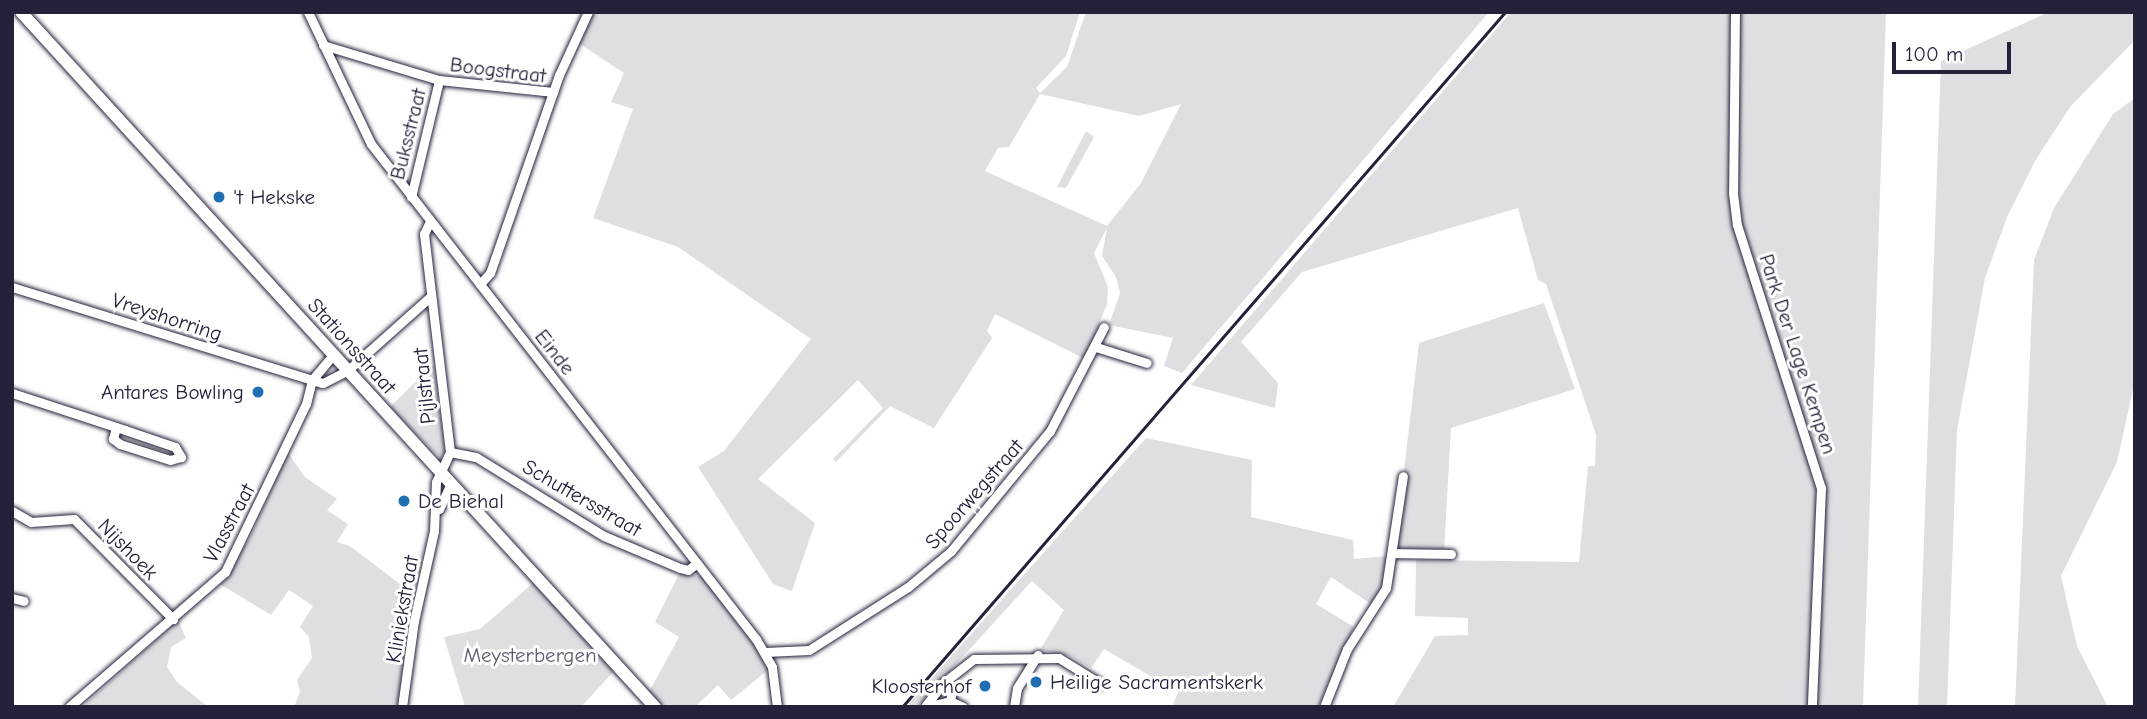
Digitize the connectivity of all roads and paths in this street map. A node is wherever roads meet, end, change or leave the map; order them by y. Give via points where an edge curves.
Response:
1 (21, 12) edge
2 (308, 12) edge
3 (588, 12) edge
4 (1735, 12) edge
5 (323, 45) junction
6 (439, 80) junction
7 (553, 92) junction
8 (411, 197) junction
9 (430, 221) junction
10 (480, 284) junction
11 (12, 287) edge
12 (431, 296) junction
13 (1104, 327) dead end
14 (1096, 347) junction
15 (334, 354) junction
16 (1147, 363) dead end
17 (348, 370) junction
18 (312, 380) junction
19 (12, 393) edge
20 (116, 427) junction
21 (450, 452) junction
22 (438, 469) junction
23 (1403, 476) dead end
24 (451, 483) junction
25 (12, 512) edge
26 (436, 517) junction
27 (1392, 554) junction
28 (1451, 555) dead end
29 (697, 563) junction
30 (12, 598) edge
31 (24, 601) dead end
32 (173, 619) junction
33 (765, 652) junction
34 (1038, 655) junction
35 (943, 683) junction
36 (1101, 684) dead end
37 (950, 701) junction
38 (69, 707) edge
39 (402, 707) edge
40 (655, 707) edge
41 (777, 707) edge
42 (925, 707) edge
43 (963, 707) edge
44 (1014, 707) edge
45 (1324, 707) edge
46 (1812, 707) edge

1 - 15 main road, Stationsstraat
2 - 5 street, Einde
3 - 7 street
4 - 46 street, Park Der Lage Kempen via 1733,193 1737,225 1821,488
5 - 6 street, Boogstraat
5 - 8 street, Einde via 359,122
6 - 7 street, Boogstraat
6 - 8 street, Buksstraat
7 - 10 street, Boogstraat via 490,273
8 - 9 street, Einde
9 - 10 street, Einde
9 - 12 street, Pijlstraat via 424,233
10 - 29 street, Einde
11 - 18 street, Vreyshorring
12 - 17 street, Pijlstraat
12 - 21 street, Pijlstraat
13 - 14 street, Spoorwegstraat
14 - 16 street
14 - 33 street, Spoorwegstraat via 1050,431 951,551 916,581 809,650
15 - 17 main road, Stationsstraat
15 - 18 street
17 - 18 street via 323,383
17 - 22 main road, Stationsstraat
18 - 32 street, Vlasstraat via 306,404 231,563 216,583
19 - 20 street
20 - 20 street via 175,447 181,457 170,460 120,444 113,439
21 - 22 street, Pijlstraat
21 - 29 street, Schuttersstraat via 477,457 604,536 680,568 688,570
22 - 24 main road, Stationsstraat
22 - 26 street, Kliniekstraat
23 - 27 street
24 - 26 street, Kliniekstraat
24 - 40 main road, Stationsstraat
25 - 32 street, Nijshoek via 31,522 74,519
26 - 39 street, Kliniekstraat
27 - 28 street
27 - 45 street via 1386,587 1347,649
29 - 33 street, Einde
30 - 31 street
32 - 38 street, Vlasstraat
33 - 41 street, Einde via 772,667
34 - 35 street via 974,659
34 - 36 street via 1059,658
34 - 44 street via 1017,688
35 - 37 street via 952,691
35 - 42 street
37 - 42 street
37 - 43 street

